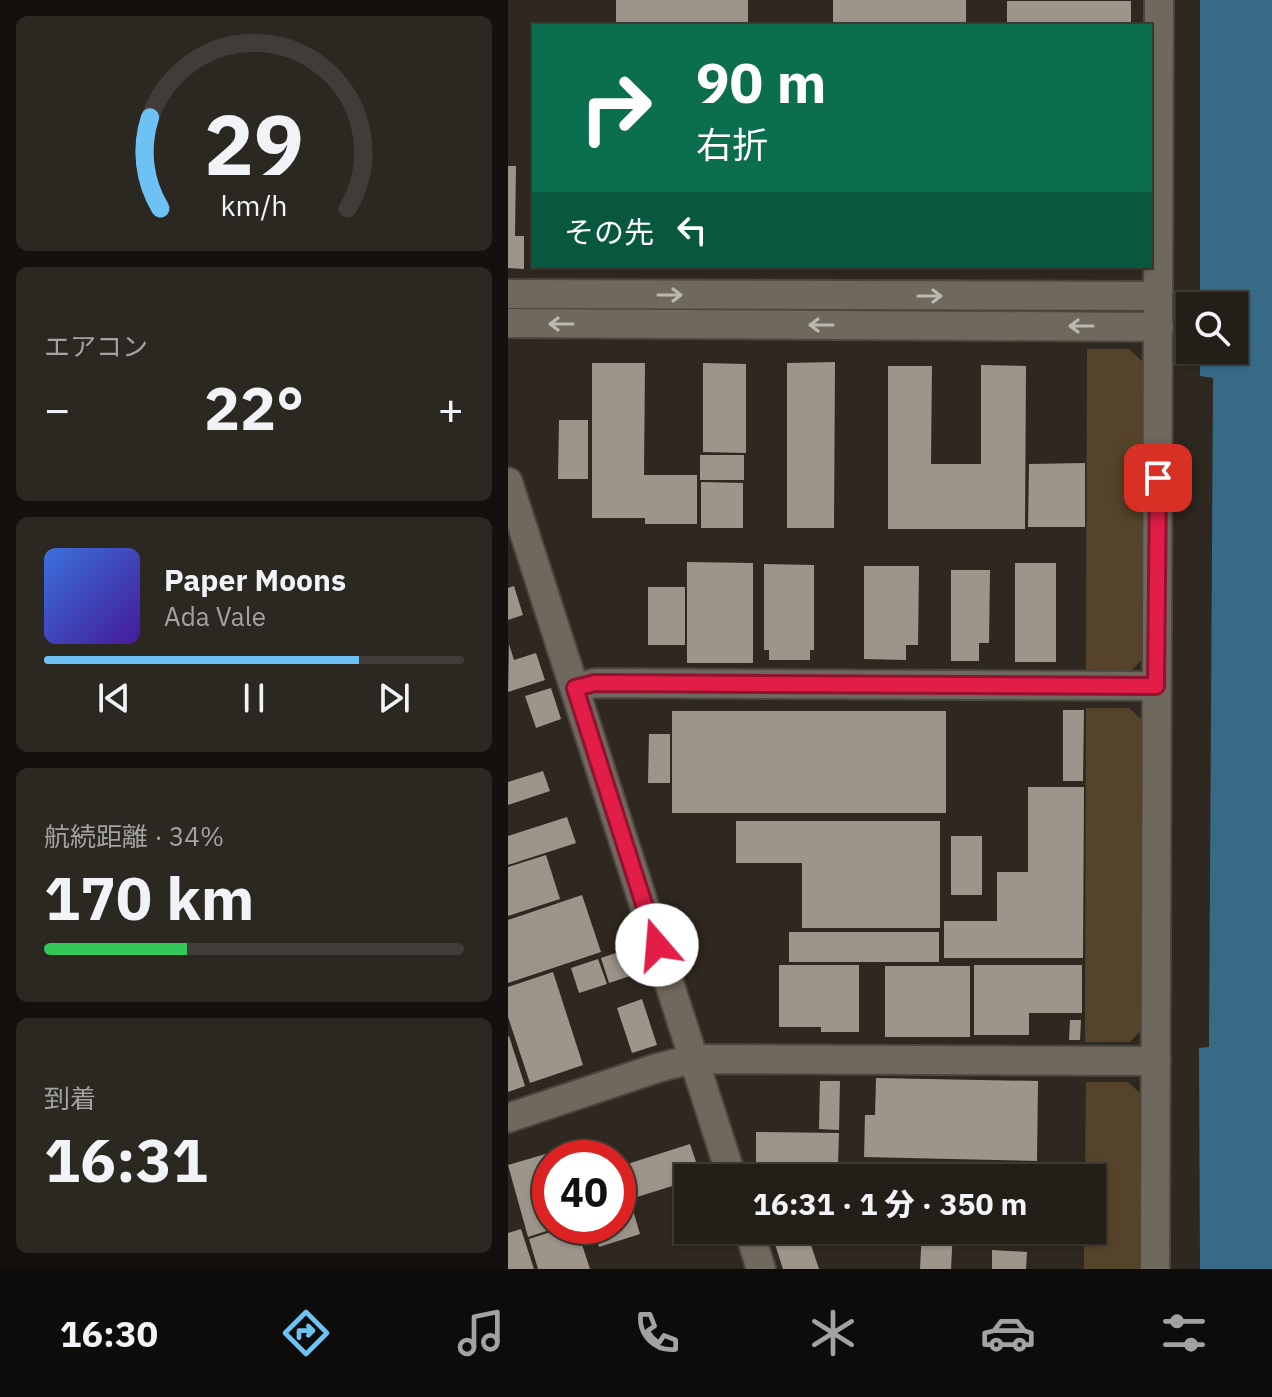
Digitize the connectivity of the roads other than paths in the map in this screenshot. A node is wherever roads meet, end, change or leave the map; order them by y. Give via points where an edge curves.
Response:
1 (1159, 0) edge
2 (508, 294) edge
3 (784, 295) junction
4 (1158, 296) junction
5 (508, 323) edge
6 (784, 325) junction
7 (1159, 327) junction
8 (508, 482) edge
9 (1156, 686) junction
10 (575, 688) junction
11 (693, 1059) junction
12 (1156, 1061) junction
13 (508, 1118) edge
14 (727, 1164) edge
15 (753, 1244) edge
16 (761, 1269) edge
17 (1155, 1269) edge

1 - 4 street
2 -> 3 street
3 -> 4 street
3 - 6 street
4 - 7 street
6 -> 5 street
7 -> 6 street
7 - 9 street
8 - 10 street
9 - 10 street via 595,683
9 - 12 street
10 - 11 street
11 - 12 street
11 - 13 street
11 - 14 street
12 - 17 street
15 - 16 street

